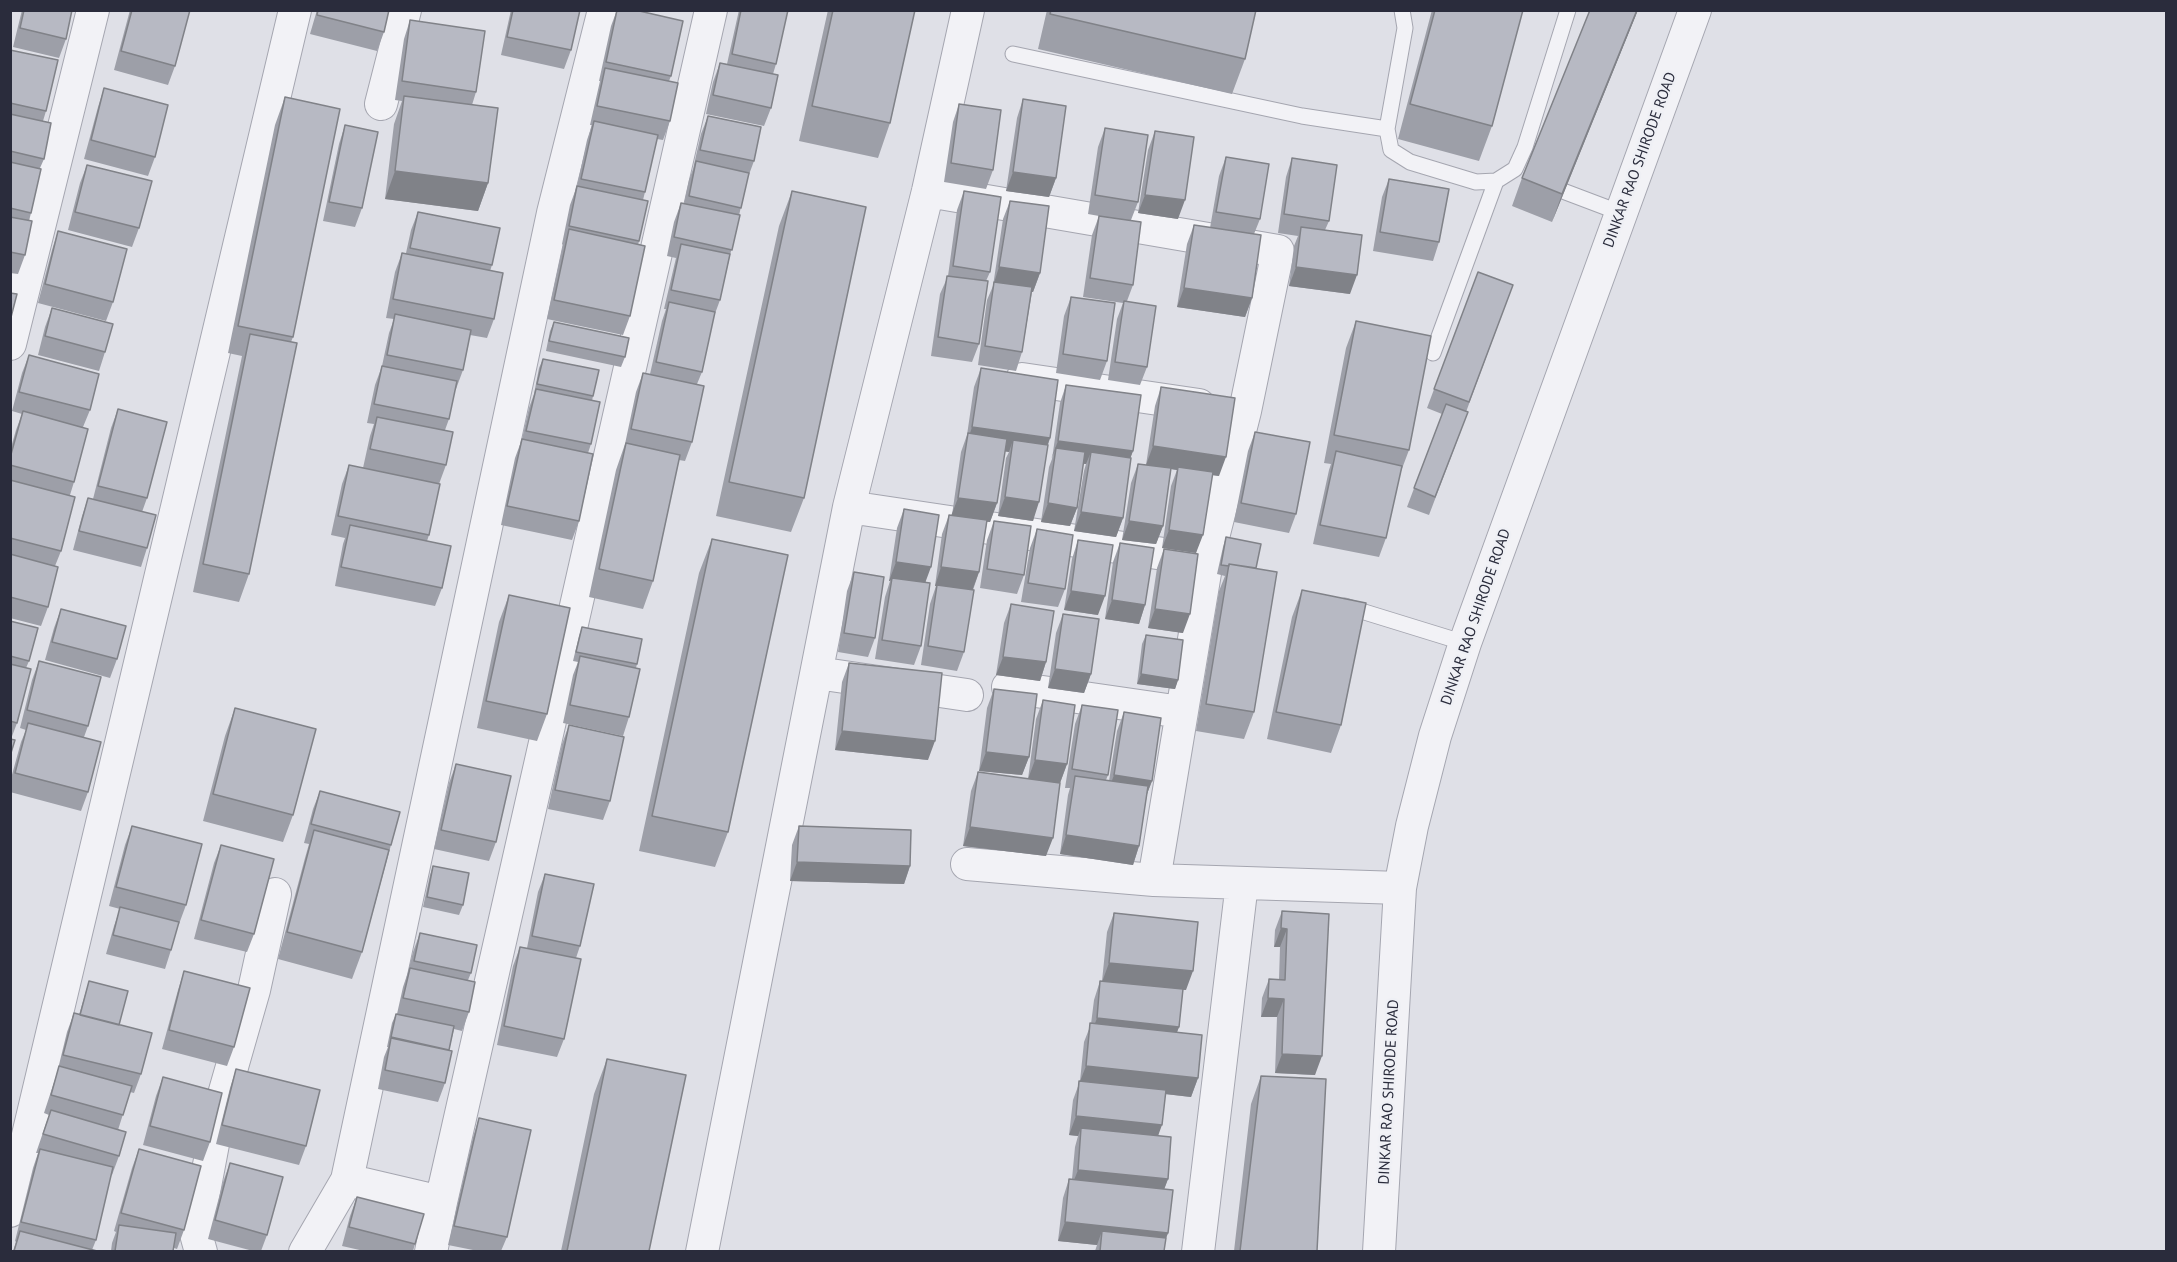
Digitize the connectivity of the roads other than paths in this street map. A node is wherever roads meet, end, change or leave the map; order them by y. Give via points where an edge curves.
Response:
1 (93, 10) edge
2 (295, 10) edge
3 (405, 10) edge
4 (604, 10) edge
5 (711, 10) edge
6 (968, 10) edge
7 (1402, 10) edge
8 (1568, 10) edge
9 (1695, 10) edge
10 (1013, 54) dead end
11 (381, 104) dead end
12 (1387, 129) junction
13 (1496, 181) junction
14 (1547, 185) edge
15 (928, 191) junction
16 (1621, 213) junction
17 (10, 344) edge
18 (1433, 353) edge
19 (1023, 379) edge
20 (1245, 411) junction
21 (849, 507) junction
22 (1207, 561) junction
23 (1332, 602) edge
24 (1465, 643) junction
25 (817, 673) junction
26 (1008, 687) dead end
27 (968, 695) dead end
28 (1181, 712) junction
29 (967, 864) dead end
30 (1154, 880) junction
31 (1242, 883) junction
32 (1400, 888) junction
33 (275, 894) dead end
34 (347, 1180) junction
35 (441, 1202) junction
36 (10, 1211) edge
37 (201, 1251) edge
38 (305, 1251) edge
39 (431, 1251) edge
40 (702, 1251) edge
41 (1198, 1251) edge
42 (1379, 1251) edge

1 - 17 street
2 - 36 street
3 - 11 street
4 - 34 street via 553,213
5 - 35 street
6 - 15 street
7 - 12 lane via 1405,28
8 - 13 lane via 1525,147 1515,169
9 - 16 street, DINKAR RAO SHIRODE ROAD
10 - 12 lane via 1302,116
12 - 13 lane via 1391,150 1410,162 1476,182
13 - 18 lane
14 - 16 lane
15 - 20 street via 1278,251
15 - 21 street
16 - 24 street, DINKAR RAO SHIRODE ROAD
19 - 20 street
20 - 22 street
21 - 22 street
21 - 25 street
22 - 28 street
23 - 24 lane
24 - 32 street, DINKAR RAO SHIRODE ROAD via 1435,735
25 - 27 street
25 - 40 street
26 - 28 street
28 - 30 street
29 - 30 street
30 - 31 street
31 - 32 street
31 - 41 street
32 - 42 street, DINKAR RAO SHIRODE ROAD
33 - 37 street via 254,990 219,1112 196,1234
34 - 35 street
34 - 38 street
35 - 39 street

